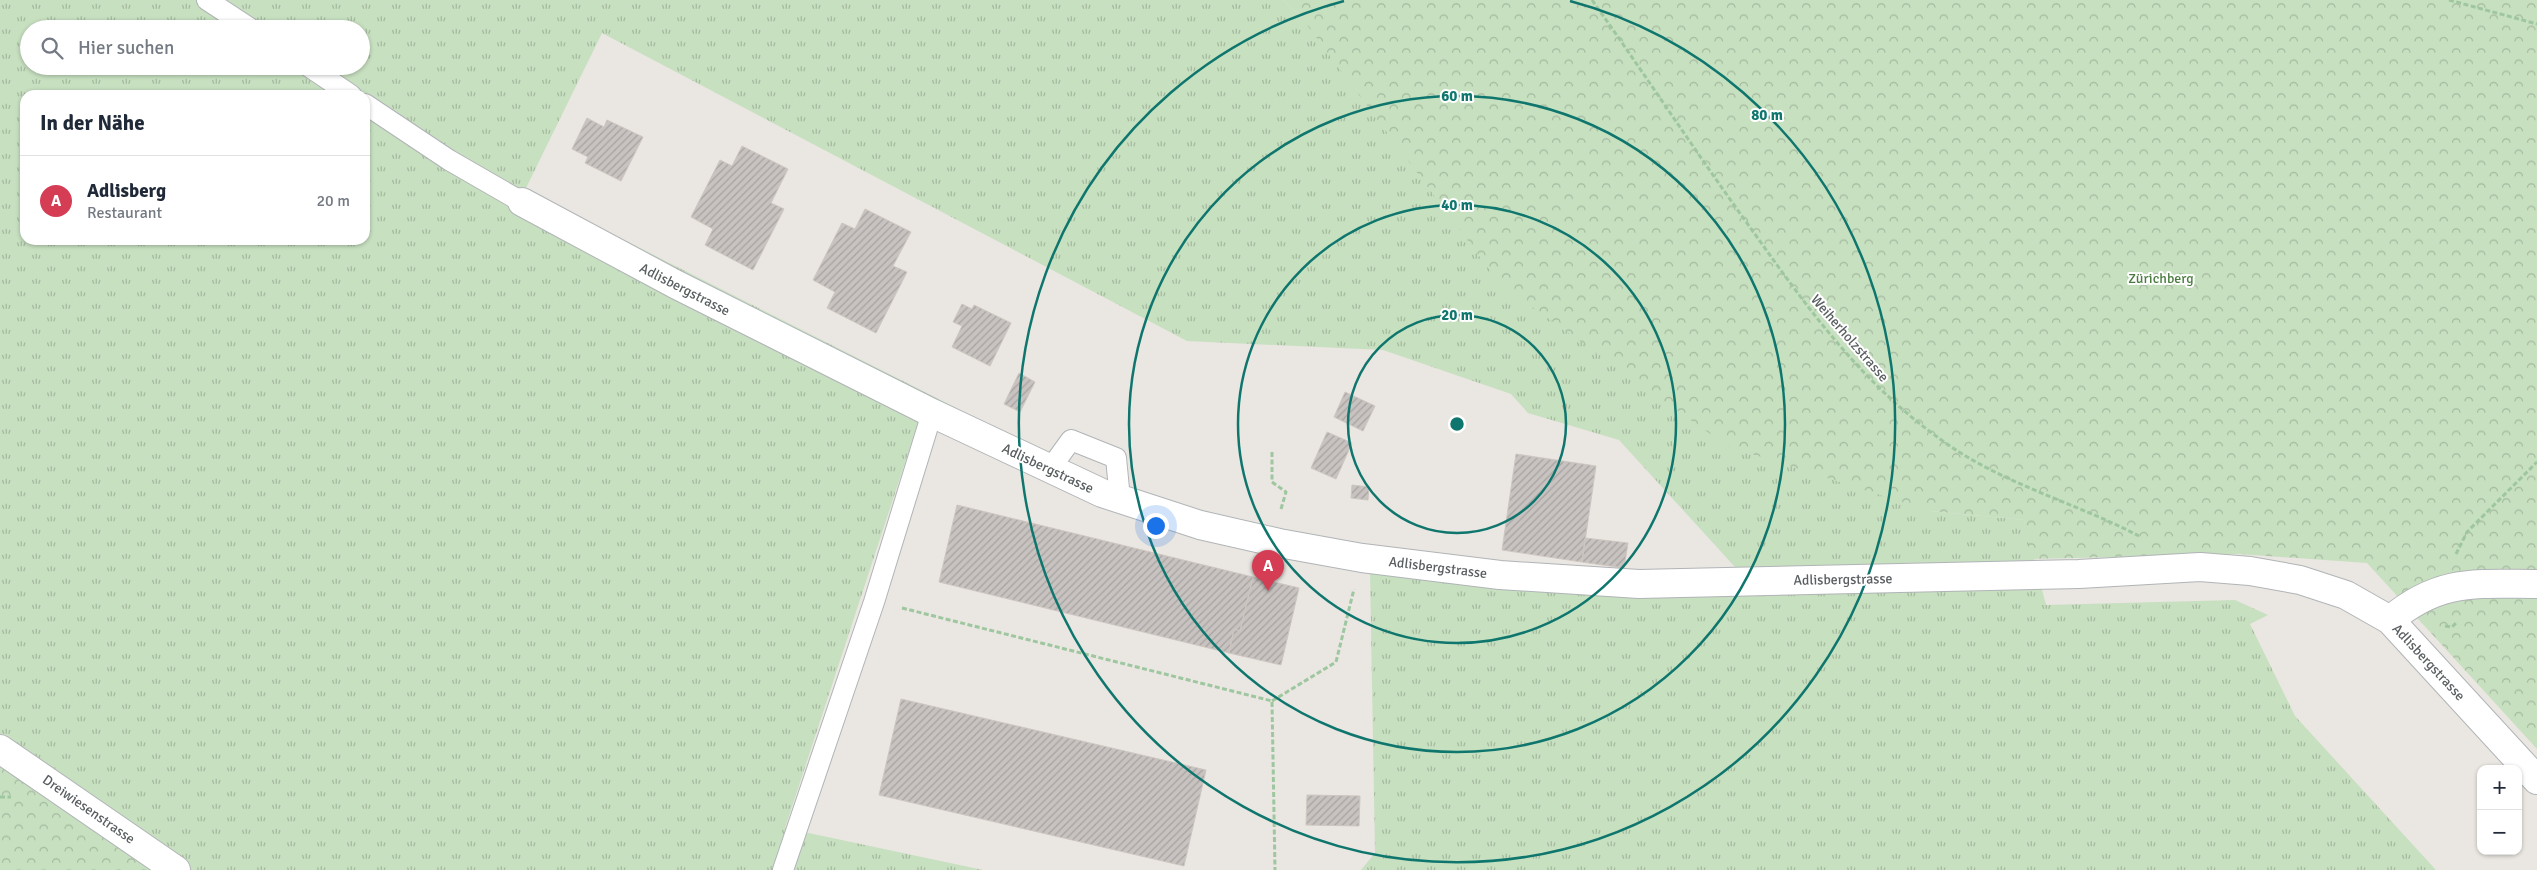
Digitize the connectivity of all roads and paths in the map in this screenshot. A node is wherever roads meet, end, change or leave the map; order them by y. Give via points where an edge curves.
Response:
1 (207, 0) edge
2 (1592, 0) edge
3 (2449, 0) edge
4 (237, 20) edge
5 (2537, 24) edge
6 (321, 75) edge
7 (344, 90) edge
8 (370, 107) edge
9 (522, 202) joint
10 (932, 413) junction
11 (1272, 452) dead end
12 (2537, 462) edge
13 (1050, 468) junction
14 (1120, 499) junction
15 (2148, 540) dead end
16 (1272, 541) junction
17 (1362, 558) junction
18 (2537, 584) edge
19 (2438, 590) junction
20 (874, 602) junction
21 (2390, 620) junction
22 (1272, 701) junction
23 (0, 749) edge
24 (2537, 780) edge
25 (176, 870) edge
26 (783, 870) edge
27 (1275, 870) edge

1 - 4 lane
2 - 15 path, Weiherholzstrasse via 1798,296 1858,369 1900,409 1952,447 1998,473
3 - 5 path
6 - 7 lane
8 - 9 lane, Adlisbergstrasse via 449,160
9 - 10 street, Adlisbergstrasse
10 - 13 street, Adlisbergstrasse
10 - 20 lane
11 - 16 path via 1272,482 1286,492
12 - 19 path via 2467,532
13 - 14 street, Adlisbergstrasse
13 - 14 lane via 1071,440 1116,458
14 - 16 street, Adlisbergstrasse via 1200,524
16 - 17 street, Adlisbergstrasse
17 - 21 street, Adlisbergstrasse via 1500,575 1639,584 2079,574 2200,567 2300,580 2346,595
17 - 22 path via 1336,662
18 - 19 street via 2467,584
19 - 21 street via 2409,604
20 - 22 path
20 - 26 lane
21 - 24 street, Adlisbergstrasse
22 - 27 path
23 - 25 street, Dreiwiesenstrasse

